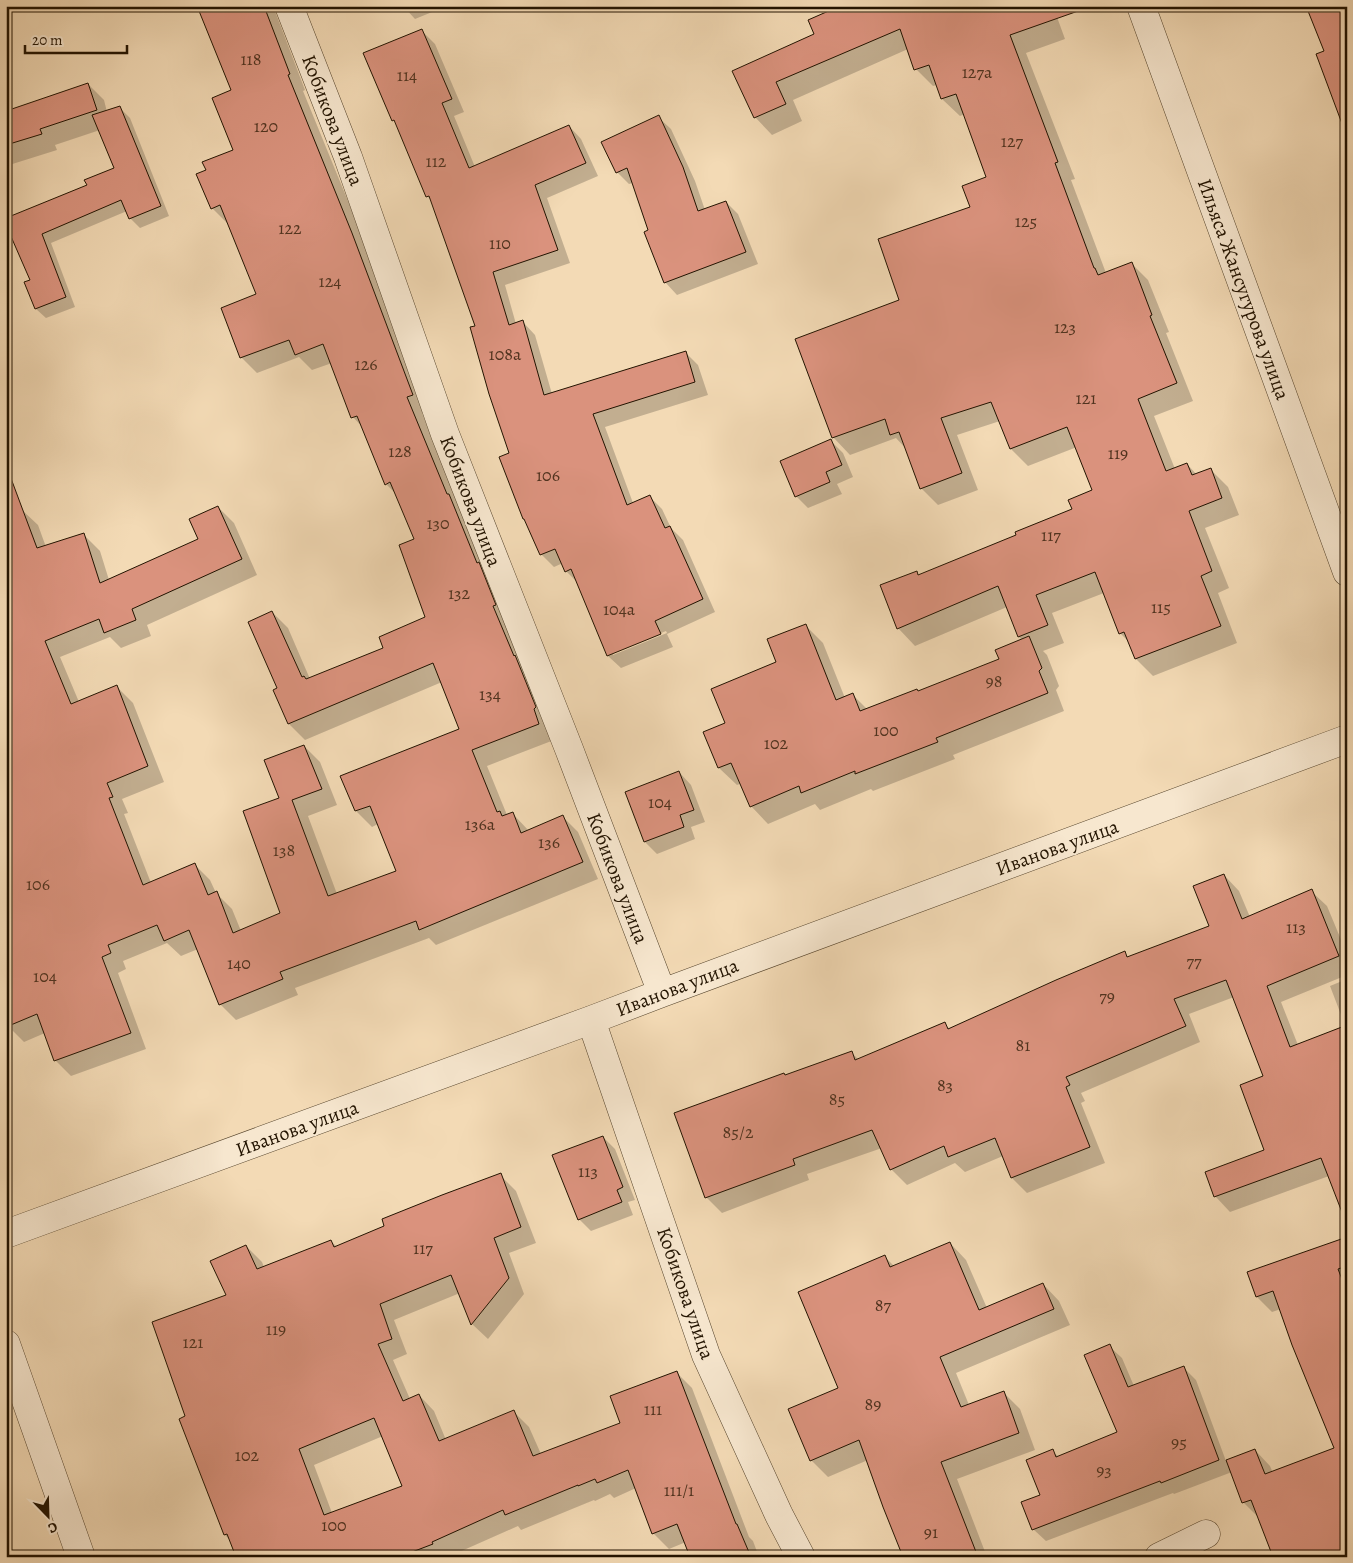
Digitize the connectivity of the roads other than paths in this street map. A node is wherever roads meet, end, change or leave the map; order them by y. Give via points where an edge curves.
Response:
1 (289, 6) edge
2 (1141, 6) edge
3 (1347, 572) edge
4 (1347, 739) edge
5 (662, 993) junction
6 (590, 1020) junction
7 (6, 1234) edge
8 (6, 1344) edge
9 (1206, 1534) dead end
10 (81, 1557) edge
11 (801, 1557) edge
12 (1159, 1557) edge

1 - 5 street, Кобикова улица via 348,157 445,434
2 - 3 street, Ильяса Жансугурова улица
4 - 5 street, Иванова улица
5 - 6 street, Иванова улица
6 - 7 street, Иванова улица
6 - 11 street, Кобикова улица via 706,1355
8 - 10 street
9 - 12 street

